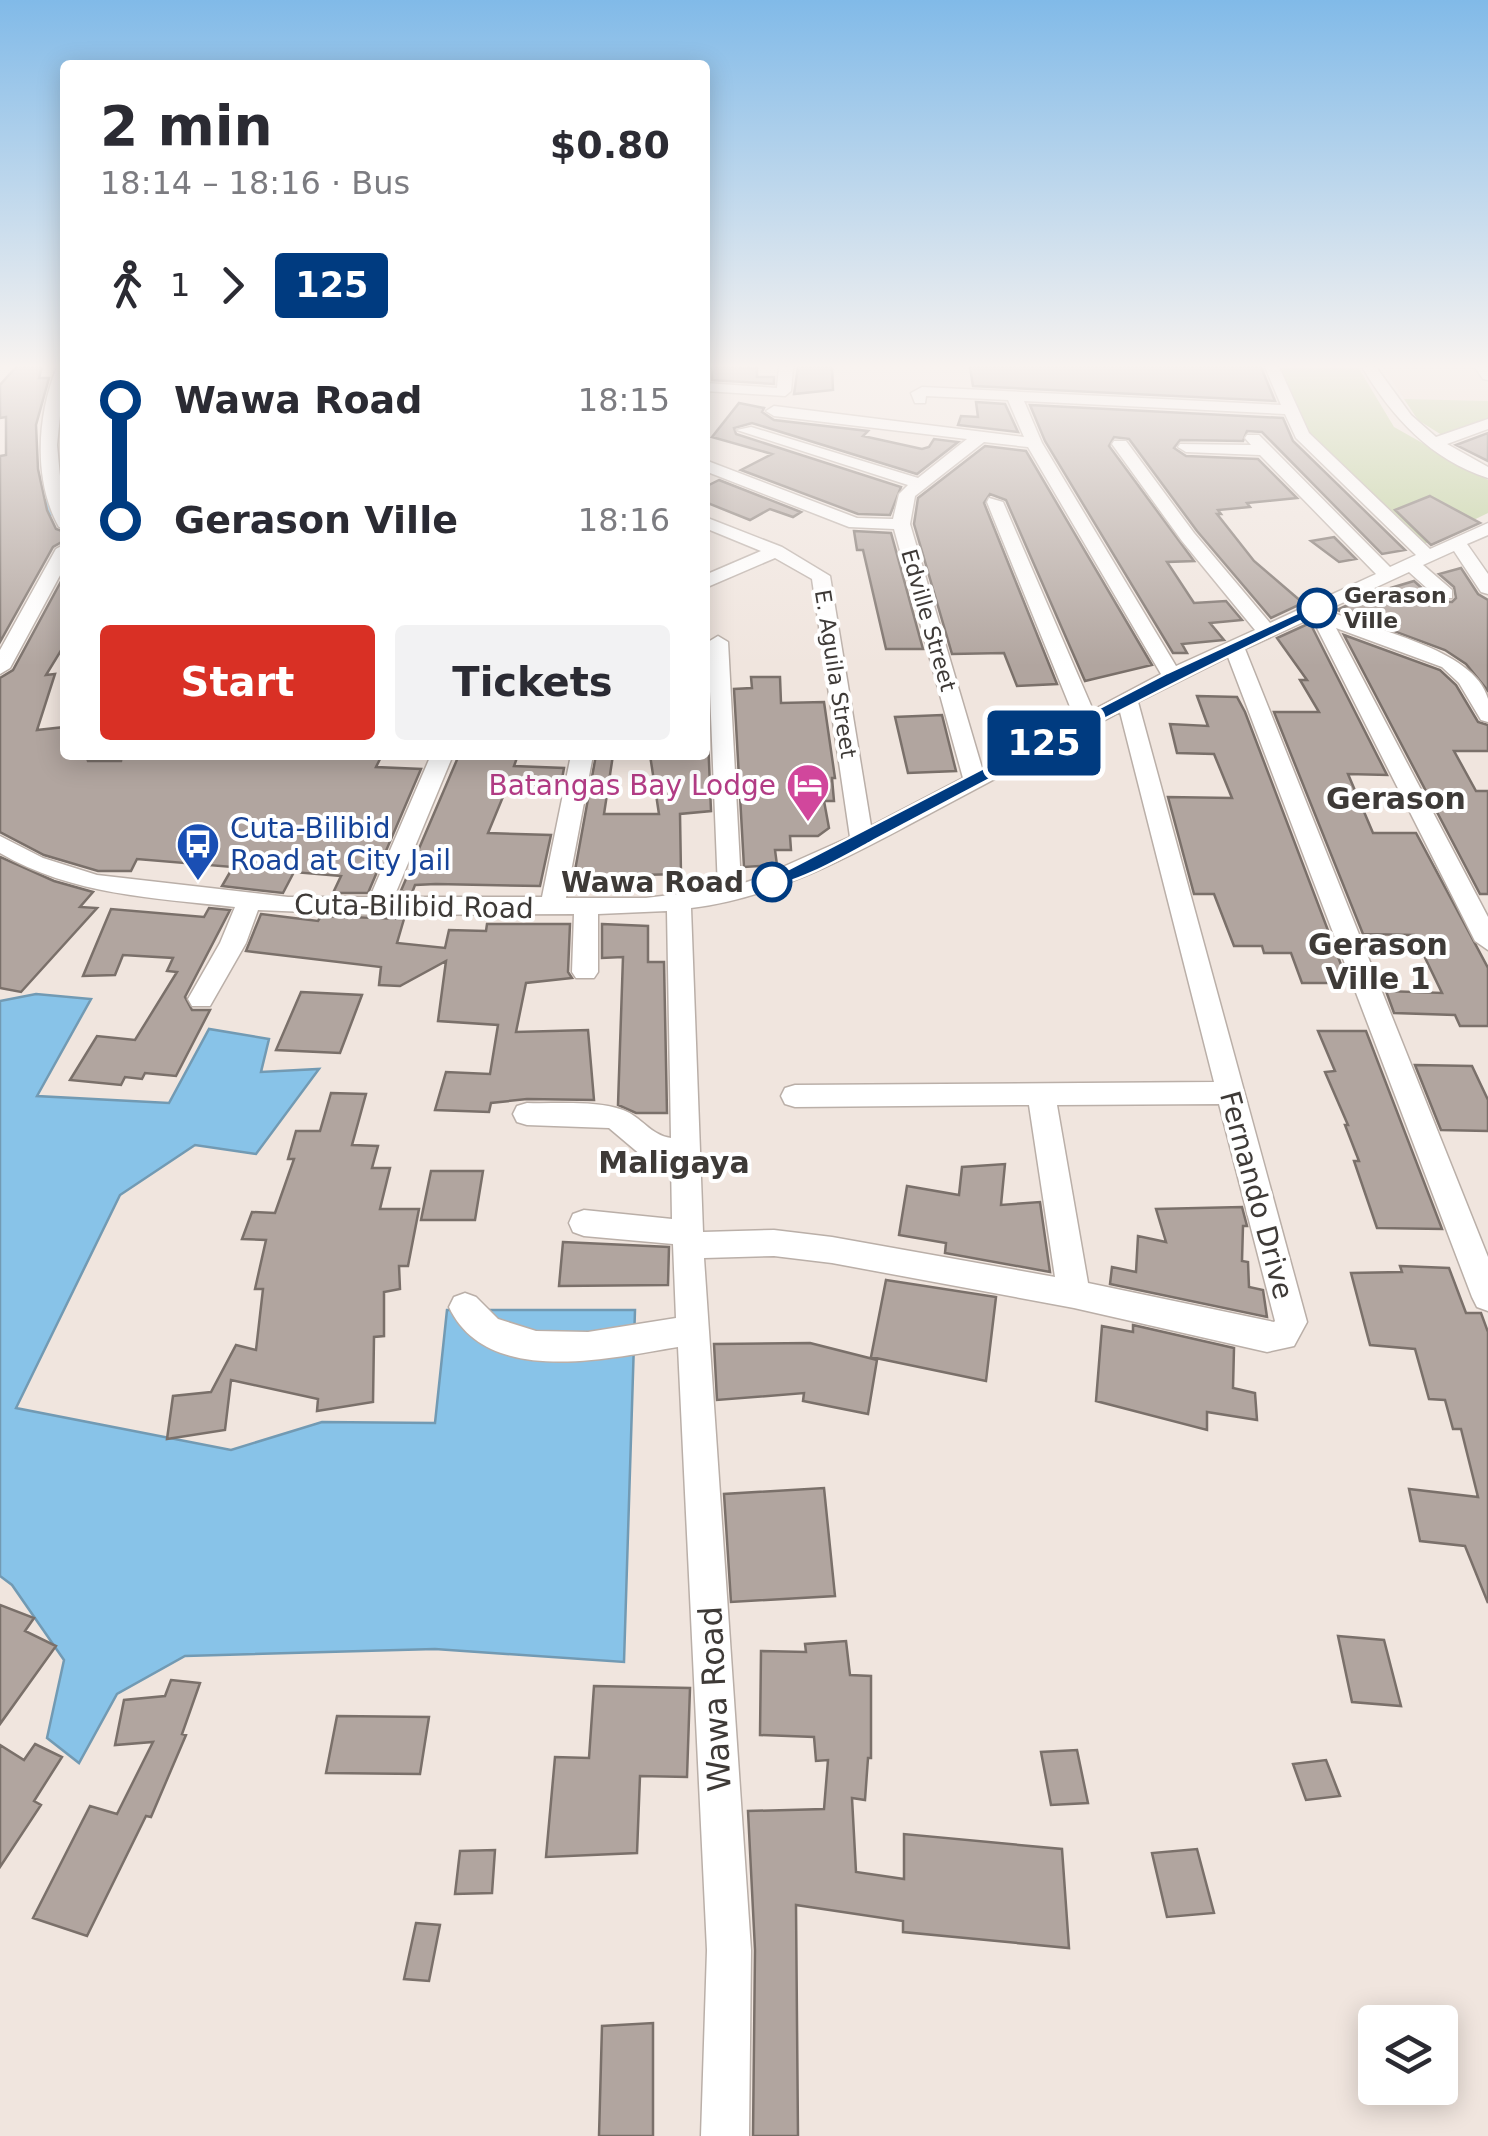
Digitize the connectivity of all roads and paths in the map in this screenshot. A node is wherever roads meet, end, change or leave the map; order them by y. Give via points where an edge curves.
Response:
1 (54, 467) edge
2 (712, 467) edge
3 (865, 467) edge
4 (940, 467) edge
5 (1048, 467) edge
6 (1137, 467) edge
7 (1281, 467) edge
8 (1331, 467) edge
9 (918, 483) junction
10 (995, 502) dead end
11 (60, 508) edge
12 (901, 524) junction
13 (710, 528) edge
14 (1488, 528) edge
15 (1457, 542) junction
16 (776, 551) junction
17 (60, 558) edge
18 (1419, 560) junction
19 (1387, 576) junction
20 (710, 580) edge
21 (1488, 588) edge
22 (1446, 594) dead end
23 (1320, 612) junction
24 (1266, 631) junction
25 (718, 642) dead end
26 (1234, 646) junction
27 (0, 668) edge
28 (1172, 676) junction
29 (1127, 700) junction
30 (1488, 716) edge
31 (1087, 721) junction
32 (440, 760) edge
33 (581, 760) edge
34 (974, 779) junction
35 (862, 840) junction
36 (0, 843) edge
37 (730, 895) junction
38 (1477, 895) edge
39 (249, 902) junction
40 (679, 904) junction
41 (378, 907) junction
42 (552, 907) junction
43 (586, 907) junction
44 (1488, 940) edge
45 (585, 972) dead end
46 (201, 999) dead end
47 (1230, 1093) junction
48 (1041, 1094) junction
49 (795, 1096) dead end
50 (527, 1114) dead end
51 (686, 1152) junction
52 (584, 1223) dead end
53 (688, 1239) junction
54 (1074, 1294) junction
55 (1488, 1297) edge
56 (465, 1307) dead end
57 (693, 1330) junction
58 (725, 2136) edge

1 - 11 street
2 - 12 street via 856,523
3 - 9 street
4 - 9 street
5 - 28 street
6 - 24 street
7 - 19 street
8 - 18 street
9 - 12 street, Edville Street via 902,505
10 - 31 street
12 - 34 street, Edville Street
13 - 16 street, E. Aguila Street
14 - 15 street, Cuta-Bilibid Road
15 - 18 street, Cuta-Bilibid Road
15 - 21 street
16 - 20 street
16 - 35 street, E. Aguila Street via 821,576
17 - 27 street
18 - 19 street, Cuta-Bilibid Road
18 - 22 street
19 - 23 street, Cuta-Bilibid Road
23 - 24 street, Cuta-Bilibid Road
23 - 30 street via 1449,663
23 - 38 street
24 - 26 street, Cuta-Bilibid Road
25 - 37 street
26 - 28 street, Cuta-Bilibid Road
26 - 55 street
28 - 29 street, Cuta-Bilibid Road
29 - 31 street, Cuta-Bilibid Road
29 - 47 street, Fernando Drive
31 - 34 street, Cuta-Bilibid Road
32 - 41 street
33 - 42 street
34 - 35 street, Cuta-Bilibid Road
35 - 37 street, Cuta-Bilibid Road
36 - 39 street, Cuta-Bilibid Road via 95,883
37 - 40 street, Cuta-Bilibid Road
38 - 44 street
39 - 41 street, Cuta-Bilibid Road
39 - 46 street
40 - 43 street, Cuta-Bilibid Road
40 - 51 street, Wawa Road
41 - 42 street, Cuta-Bilibid Road
42 - 43 street, Cuta-Bilibid Road
43 - 45 street
47 - 48 street
47 - 54 street, Fernando Drive via 1291,1322 1284,1336
48 - 49 street
48 - 54 street
50 - 51 street via 610,1117 651,1146
51 - 53 street, Wawa Road
52 - 53 street, Fernando Drive
53 - 54 street, Fernando Drive via 832,1250
53 - 57 street, Wawa Road
56 - 57 street via 486,1328 531,1345 582,1348
57 - 58 street, Wawa Road via 728,1950

